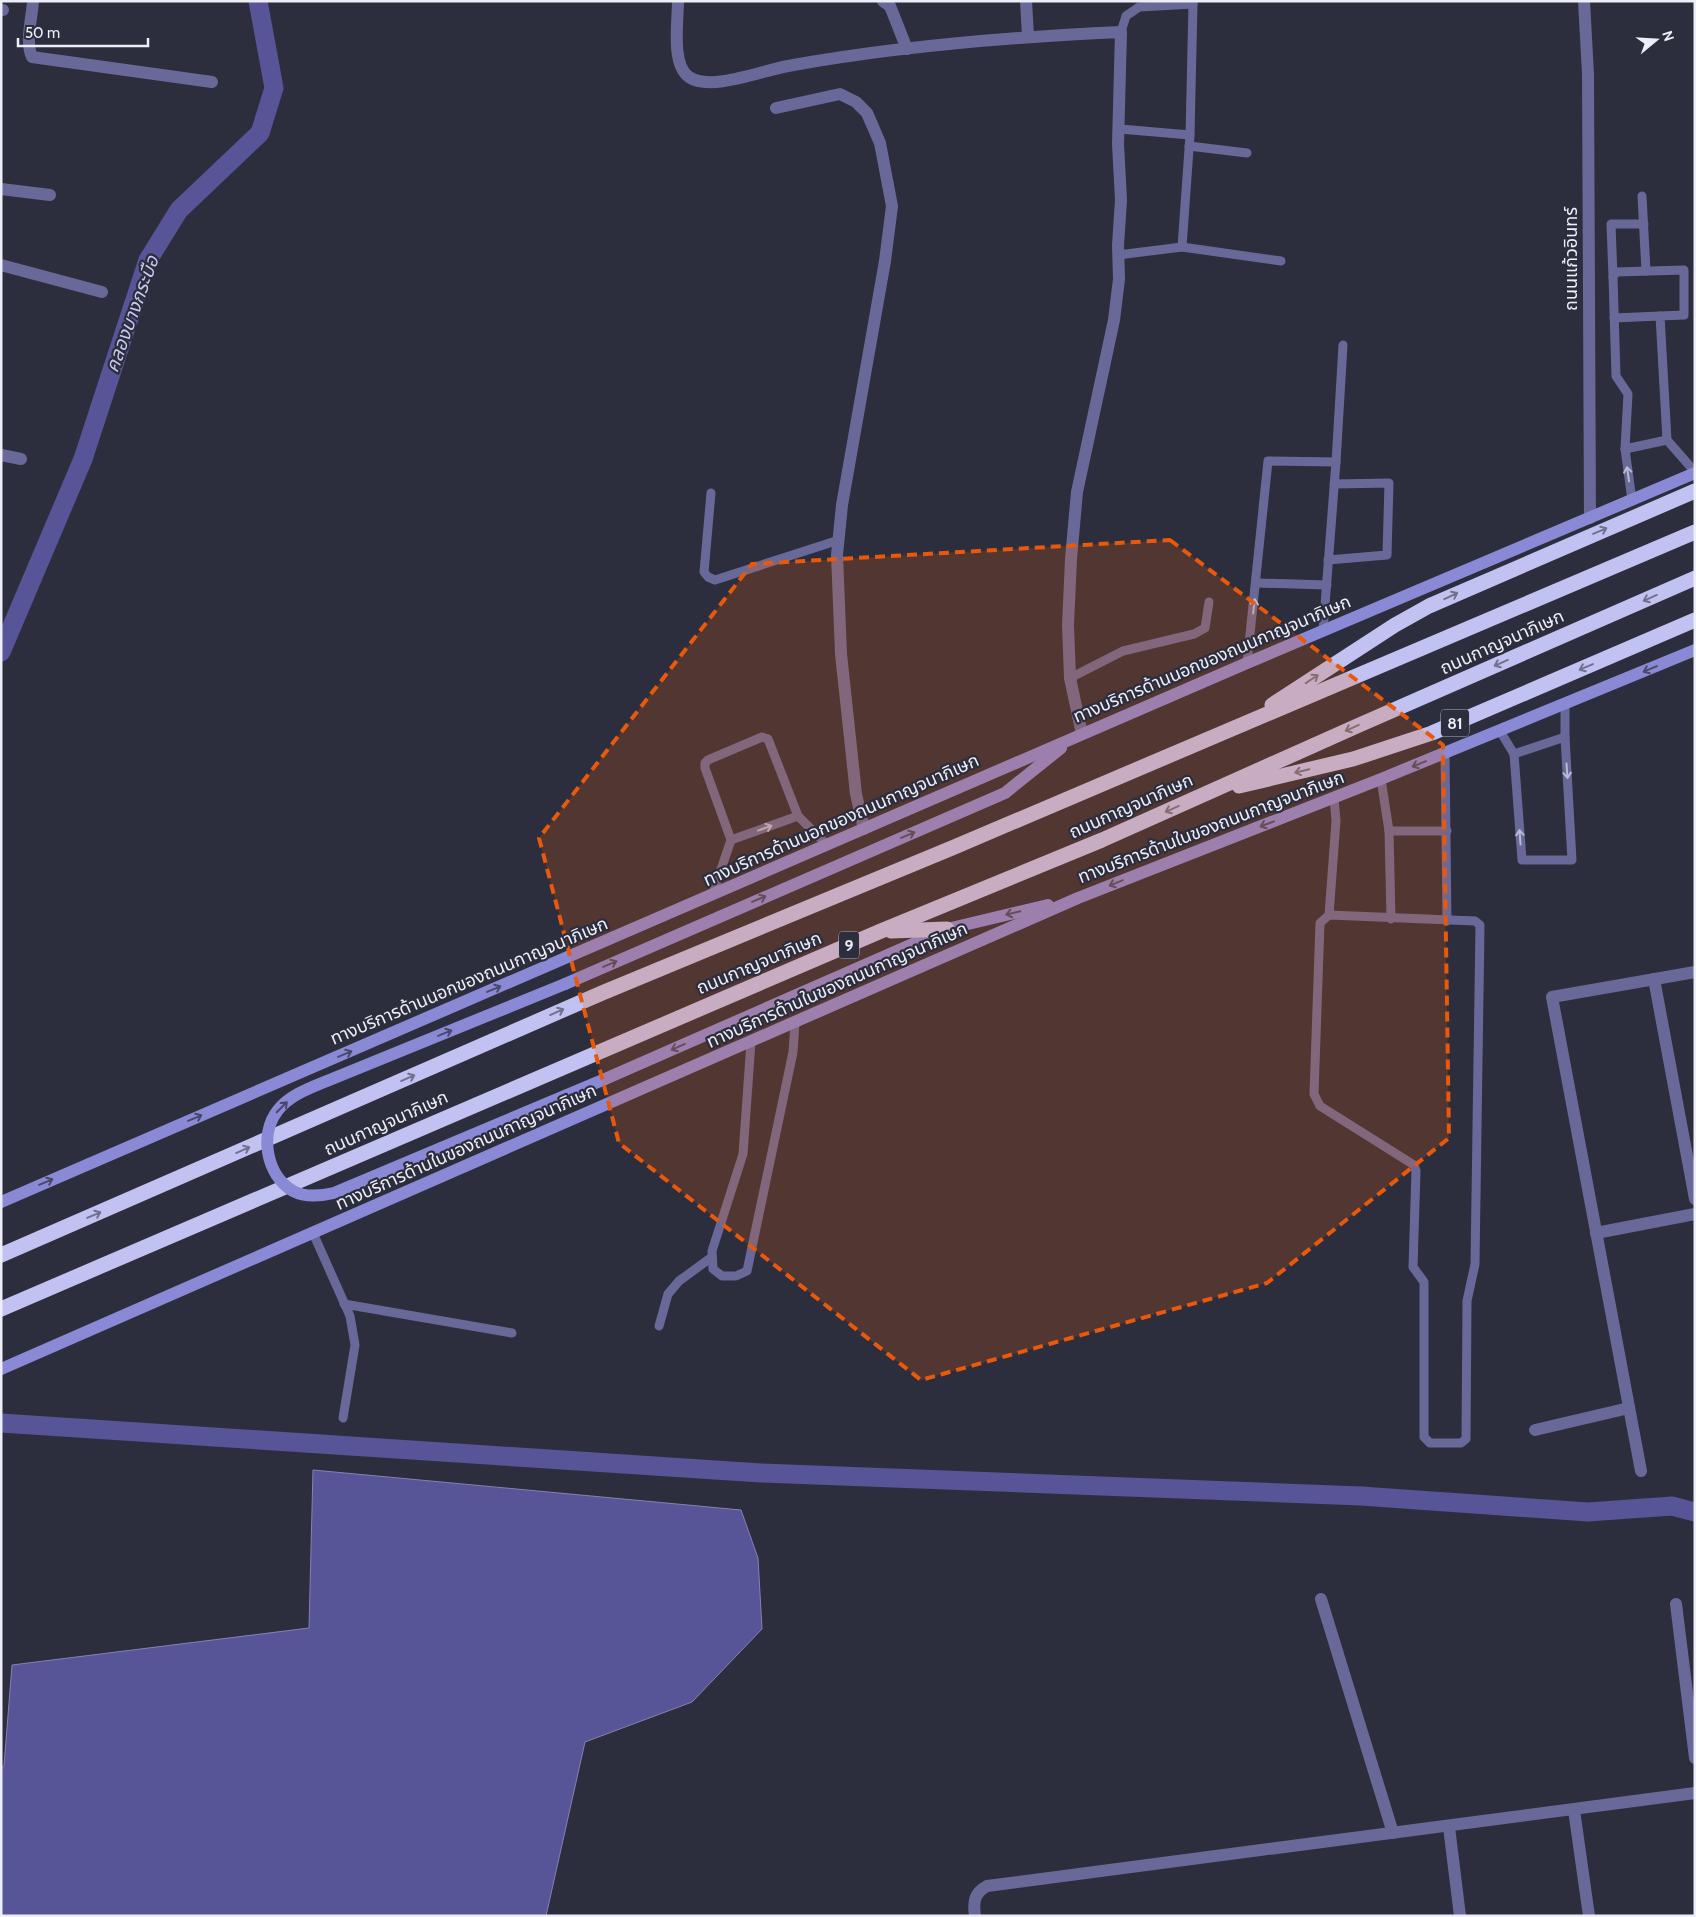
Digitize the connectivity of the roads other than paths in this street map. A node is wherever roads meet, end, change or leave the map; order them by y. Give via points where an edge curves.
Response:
1 (33, 1) edge
2 (678, 1) edge
3 (883, 1) edge
4 (1026, 1) edge
5 (1584, 1) edge
6 (1193, 3) edge
7 (1121, 32) junction
8 (1028, 36) junction
9 (907, 49) junction
10 (212, 82) dead end
11 (776, 108) dead end
12 (1120, 129) junction
13 (1190, 135) junction
14 (1189, 146) junction
15 (1248, 153) dead end
16 (1, 189) edge
17 (50, 195) dead end
18 (1642, 196) dead end
19 (1644, 224) junction
20 (1182, 247) junction
21 (1118, 255) junction
22 (1281, 261) dead end
23 (1, 265) edge
24 (1646, 271) junction
25 (1613, 276) junction
26 (102, 292) dead end
27 (1660, 316) junction
28 (1614, 318) junction
29 (1343, 345) dead end
30 (1667, 440) junction
31 (1625, 449) junction
32 (1, 455) edge
33 (21, 459) dead end
34 (1336, 462) junction
35 (1695, 472) edge
36 (1334, 484) junction
37 (1695, 491) edge
38 (711, 493) dead end
39 (1632, 500) junction
40 (1590, 518) junction
41 (1695, 532) edge
42 (839, 540) junction
43 (1328, 560) junction
44 (1695, 578) edge
45 (1257, 583) junction
46 (1327, 585) junction
47 (1209, 602) dead end
48 (1695, 620) edge
49 (1322, 631) junction
50 (1695, 650) edge
51 (1247, 662) junction
52 (1070, 678) junction
53 (1565, 705) junction
54 (1242, 725) junction
55 (1500, 731) junction
56 (1079, 735) junction
57 (1565, 737) junction
58 (1445, 754) junction
59 (1514, 754) junction
60 (1381, 779) junction
61 (1204, 794) junction
62 (1334, 798) junction
63 (798, 816) junction
64 (864, 829) junction
65 (1389, 831) junction
66 (1447, 831) junction
67 (731, 840) junction
68 (827, 846) junction
69 (712, 896) junction
70 (1078, 898) junction
71 (1329, 915) junction
72 (1391, 919) junction
73 (1447, 921) junction
74 (947, 929) junction
75 (881, 931) junction
76 (1695, 972) edge
77 (1654, 979) junction
78 (795, 1023) junction
79 (751, 1042) junction
80 (1695, 1199) edge
81 (1, 1202) edge
82 (1695, 1214) edge
83 (313, 1233) junction
84 (1596, 1233) junction
85 (1, 1255) edge
86 (712, 1257) junction
87 (344, 1304) junction
88 (1, 1309) edge
89 (659, 1326) dead end
90 (512, 1333) dead end
91 (1, 1369) edge
92 (1629, 1408) junction
93 (343, 1418) dead end
94 (1534, 1430) dead end
95 (1641, 1471) dead end
96 (1320, 1599) dead end
97 (1676, 1604) dead end
98 (1695, 1758) edge
99 (1695, 1793) edge
100 (1574, 1810) junction
101 (1449, 1827) junction
102 (1394, 1833) junction
103 (975, 1916) edge
104 (1460, 1916) edge
105 (1589, 1916) edge

1 - 10 street via 29,42 32,56
2 - 9 street via 679,64 688,76 700,83 788,66
3 - 9 street via 890,6
4 - 8 street
5 - 40 street, ถนนแก้วอินทร์ via 1588,84
6 - 7 lane via 1139,7 1126,16
6 - 13 lane
7 - 8 street
7 - 12 street
8 - 9 street
11 - 42 street via 840,94 856,102 867,113 880,142 892,206 843,495
12 - 13 lane
12 - 21 street
13 - 14 lane
14 - 15 lane
14 - 20 lane
16 - 17 street
18 - 19 lane
19 - 24 lane
19 - 25 lane via 1611,224
20 - 21 lane
20 - 22 lane
21 - 52 street via 1114,320 1077,492 1068,625
23 - 26 street
24 - 25 lane via 1616,272
24 - 27 lane via 1684,270 1684,315
25 - 28 lane
27 - 28 lane
27 - 30 lane
28 - 31 lane via 1616,376 1628,394
29 - 34 lane
30 - 31 lane
30 - 35 lane
39 -> 31 lane
32 - 33 street
34 - 36 lane
34 - 45 lane via 1268,461
35 - 39 main road, ทางบริการด้านนอกของถนนกาญจนาภิเษก
36 - 43 lane
36 - 43 lane via 1389,483 1387,555
54 -> 37 highway via 1361,646 1429,606
38 - 42 lane via 704,572 715,580
39 - 40 main road, ทางบริการด้านนอกของถนนกาญจนาภิเษก
40 - 49 main road, ทางบริการด้านนอกของถนนกาญจนาภิเษก
41 - 54 highway, ถนนกาญจนาภิเษก
42 - 64 street via 841,654 856,794
43 - 46 lane
44 -> 61 highway, ถนนกาญจนาภิเษก / 9
45 - 46 lane
51 -> 45 lane
46 - 49 lane
47 - 52 lane via 1206,628 1123,651
48 -> 61 highway, 81 via 1391,748
49 - 51 main road, ทางบริการด้านนอกของถนนกาญจนาภิเษก
50 -> 53 main road, ทางบริการด้านในของถนนกาญจนาภิเษก
51 - 56 main road, ทางบริการด้านนอกของถนนกาญจนาภิเษก
52 - 56 street
53 - 55 main road, ทางบริการด้านในของถนนกาญจนาภิเษก
53 - 57 lane
85 -> 54 highway, ถนนกาญจนาภิเษก via 602,993
55 - 58 main road, ทางบริการด้านในของถนนกาญจนาภิเษก
55 - 59 lane
56 - 64 main road, ทางบริการด้านนอกของถนนกาญจนาภิเษก
74 -> 56 main road, bridge via 334,1193 307,1196 294,1191 283,1183 270,1162 267,1148 272,1119 279,1108 293,1097 327,1080 565,984 1005,793
57 - 59 lane
57 -> 59 lane via 1572,860 1522,860
58 -> 60 main road, ทางบริการด้านในของถนนกาญจนาภิเษก
58 - 66 lane
60 - 62 main road, ทางบริการด้านในของถนนกาญจนาภิเษก
60 - 65 lane
61 -> 75 highway, ถนนกาญจนาภิเษก / 9 via 1102,840
62 -> 70 main road, ทางบริการด้านในของถนนกาญจนาภิเษก
62 - 71 lane via 1336,821
67 -> 63 lane
63 - 67 lane via 770,740 762,737 704,763
63 - 68 lane
64 - 68 main road, ทางบริการด้านนอกของถนนกาญจนาภิเษก
65 - 66 lane
65 - 72 lane
66 - 73 lane
67 - 69 lane
68 - 69 main road, ทางบริการด้านนอกของถนนกาญจนาภิเษก
81 -> 69 main road, ทางบริการด้านนอกของถนนกาญจนาภิเษก
70 -> 74 main road
70 - 78 main road, ทางบริการด้านในของถนนกาญจนาภิเษก
71 - 72 lane
71 - 73 lane via 1320,922 1314,1094 1320,1106 1414,1165 1416,1171 1413,1267 1424,1282 1424,1437 1430,1443 1461,1443 1466,1439 1467,1301 1475,1264 1480,925 1475,921
72 - 73 lane
74 - 75 highway
75 - 88 highway, ถนนกาญจนาภิเษก / 9
76 - 77 street
77 - 80 street
77 - 84 street via 1552,997
78 - 79 main road, ทางบริการด้านในของถนนกาญจนาภิเษก
78 - 86 lane via 793,1052 747,1271 736,1276 722,1276 713,1269
79 - 83 main road, ทางบริการด้านในของถนนกาญจนาภิเษก
79 - 86 lane via 743,1154
82 - 84 street
83 - 87 lane
83 - 91 main road, ทางบริการด้านในของถนนกาญจนาภิเษก
84 - 92 street
86 - 89 lane via 679,1281 668,1294
87 - 90 lane
87 - 93 lane via 350,1316 355,1345
92 - 94 street
92 - 95 street
96 - 102 street
97 - 98 street
99 - 100 street
100 - 101 street
100 - 105 street
101 - 102 street
101 - 104 street
102 - 103 street via 987,1886 975,1897

